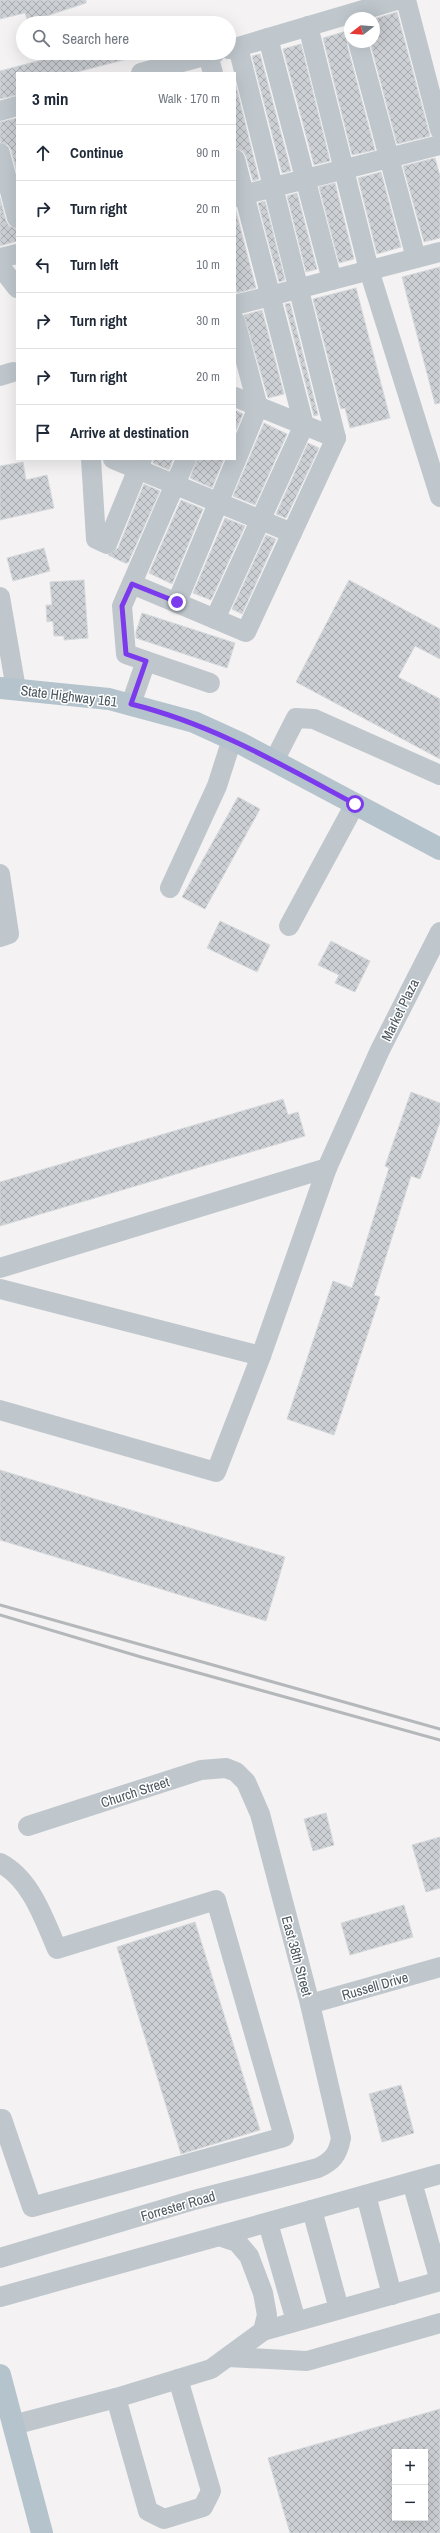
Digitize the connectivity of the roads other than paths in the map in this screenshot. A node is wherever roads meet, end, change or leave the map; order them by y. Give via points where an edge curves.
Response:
1 (397, 0) edge
2 (406, 0) edge
3 (362, 12) edge
4 (344, 18) edge
5 (308, 26) junction
6 (268, 38) junction
7 (236, 47) edge
8 (360, 48) edge
9 (236, 55) edge
10 (212, 60) edge
11 (171, 69) edge
12 (148, 72) edge
13 (16, 106) edge
14 (0, 111) edge
15 (440, 130) edge
16 (440, 145) edge
17 (0, 153) edge
18 (389, 158) junction
19 (236, 166) edge
20 (344, 169) junction
21 (306, 179) junction
22 (274, 187) junction
23 (240, 196) edge
24 (16, 214) edge
25 (440, 252) edge
26 (16, 254) edge
27 (0, 258) edge
28 (416, 258) junction
29 (0, 266) edge
30 (369, 270) junction
31 (332, 280) junction
32 (16, 287) edge
33 (299, 289) junction
34 (271, 296) junction
35 (236, 305) edge
36 (236, 325) edge
37 (236, 397) edge
38 (258, 407) junction
39 (304, 425) junction
40 (336, 438) junction
41 (92, 460) edge
42 (118, 460) edge
43 (186, 460) edge
44 (140, 464) edge
45 (175, 484) junction
46 (440, 496) edge
47 (219, 503) junction
48 (261, 520) junction
49 (292, 533) junction
50 (132, 584) junction
51 (0, 597) edge
52 (177, 602) junction
53 (215, 619) junction
54 (146, 661) junction
55 (210, 683) dead end
56 (8, 689) edge
57 (131, 704) junction
58 (232, 739) junction
59 (274, 761) junction
60 (440, 775) edge
61 (355, 804) junction
62 (440, 849) edge
63 (0, 874) edge
64 (170, 888) dead end
65 (289, 926) dead end
66 (440, 932) edge
67 (5, 936) edge
68 (327, 1168) junction
69 (0, 1268) edge
70 (0, 1289) edge
71 (261, 1356) junction
72 (0, 1410) edge
73 (242, 1777) joint
74 (28, 1826) dead end
75 (0, 1863) edge
76 (440, 1967) edge
77 (310, 2004) junction
78 (0, 2119) edge
79 (341, 2138) joint
80 (440, 2174) edge
81 (412, 2182) junction
82 (366, 2195) junction
83 (312, 2210) junction
84 (268, 2223) junction
85 (219, 2236) junction
86 (0, 2258) edge
87 (440, 2281) edge
88 (392, 2295) junction
89 (0, 2297) edge
90 (339, 2309) junction
91 (296, 2321) junction
92 (440, 2323) edge
93 (262, 2330) junction
94 (228, 2356) junction
95 (0, 2375) edge
96 (178, 2379) junction
97 (116, 2398) junction
98 (13, 2425) junction
99 (42, 2533) edge

1 - 3 street
2 - 15 street
4 - 5 street
5 - 6 street
5 - 20 street
6 - 7 street
6 - 21 street
8 - 18 street
9 - 22 street
10 - 11 street
11 - 12 street
13 - 14 street
16 - 18 street
17 - 24 street
18 - 20 street
18 - 28 street
19 - 23 street
20 - 21 street
20 - 30 street
21 - 22 street
21 - 31 street
22 - 23 street
22 - 33 street
23 - 34 street
25 - 28 street
26 - 27 street
28 - 30 street
29 - 32 street
30 - 31 street
30 - 46 street
31 - 33 street
33 - 34 street
33 - 40 street
34 - 35 street
34 - 39 street
36 - 38 street
37 - 38 street
38 - 39 street
38 - 47 street
39 - 40 street
39 - 48 street
40 - 49 street
41 - 44 street via 96,539 107,544
42 - 44 street
43 - 45 street
44 - 45 street
45 - 47 street
45 - 50 street
47 - 48 street
47 - 52 street
48 - 49 street
48 - 53 street
49 - 53 street via 246,632
50 - 52 street
50 - 54 street via 122,606 126,654
51 - 56 street
52 - 53 street
54 - 55 street
54 - 57 street
56 - 57 main road, State Highway 161 via 109,699
57 - 58 main road, State Highway 161 via 194,722
58 - 59 main road, State Highway 161
58 - 64 street via 217,786
59 - 60 street via 296,718 314,720
59 - 61 main road, State Highway 161
61 - 62 main road, State Highway 161
61 - 65 street
63 - 67 street
66 - 68 street, Market Plaza via 362,1089
68 - 69 street
68 - 71 street, Market Plaza
70 - 71 street
71 - 72 street, Market Plaza via 216,1472
73 - 74 street, Church Street via 226,1768 201,1770
73 - 77 street, East 38th Street via 260,1814
75 - 78 street via 12,1870 40,1908 57,1949 216,1900 284,2137 32,2207
76 - 77 street, Russell Drive
77 - 79 street, East 38th Street
79 - 86 street, Forrester Road via 336,2156 318,2168 194,2200
80 - 81 street
81 - 82 street
81 - 87 street
82 - 83 street
82 - 88 street
83 - 84 street
83 - 90 street
84 - 85 street
84 - 91 street
85 - 89 street
85 - 93 street via 237,2242 249,2256 263,2293 267,2316
87 - 88 street
88 - 90 street
90 - 91 street
91 - 93 street
92 - 94 street via 307,2361
93 - 94 street
94 - 96 street via 211,2369
95 - 98 main road
96 - 97 street
96 - 97 street via 211,2492 203,2507 164,2519 148,2511
97 - 98 street
98 - 99 main road

